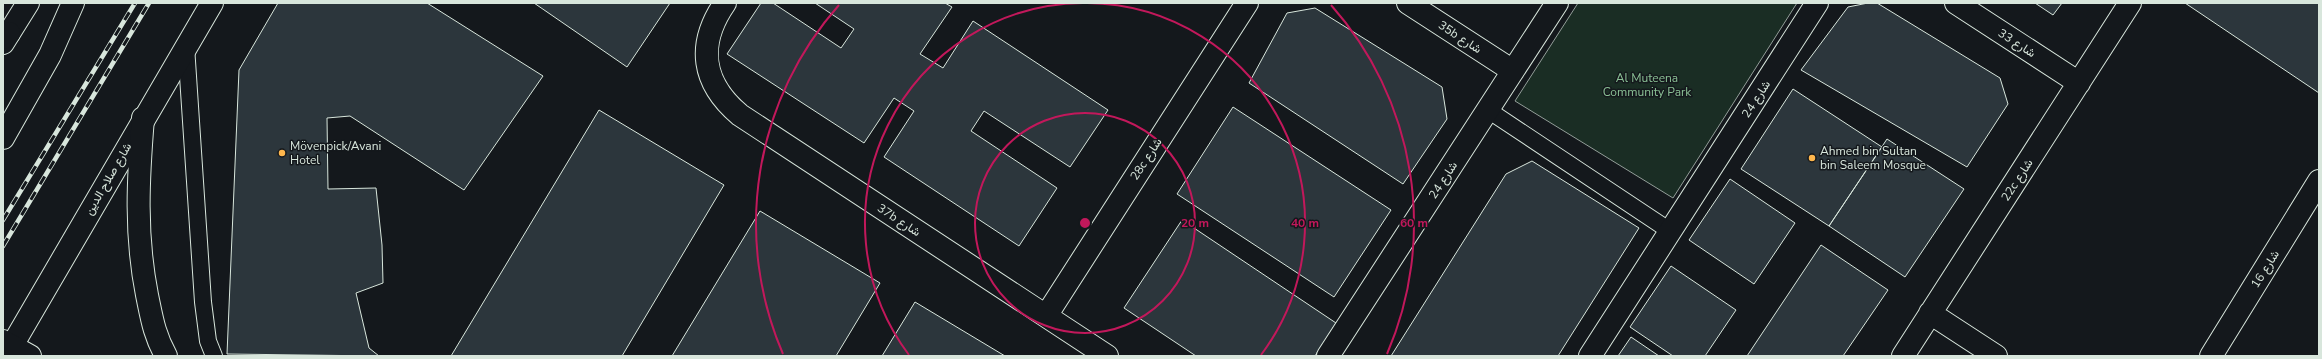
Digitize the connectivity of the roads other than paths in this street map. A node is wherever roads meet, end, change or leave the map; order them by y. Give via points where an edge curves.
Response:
1 (28, 3) edge
2 (73, 3) edge
3 (212, 3) edge
4 (725, 3) edge
5 (1247, 3) edge
6 (1408, 3) edge
7 (1557, 3) edge
8 (1817, 3) edge
9 (1956, 3) edge
10 (2130, 3) edge
11 (5, 38) edge
12 (186, 44) junction
13 (1513, 71) junction
14 (2079, 83) junction
15 (1488, 110) junction
16 (143, 118) junction
17 (3, 138) edge
18 (2319, 181) edge
19 (1670, 231) junction
20 (1930, 314) junction
21 (1046, 316) junction
22 (13, 350) edge
23 (166, 356) edge
24 (214, 356) edge
25 (1107, 356) edge
26 (1328, 356) edge
27 (1590, 356) edge
28 (1903, 356) edge
29 (1996, 356) edge
30 (2211, 356) edge

1 - 11 street
2 - 17 street via 50,55
3 - 12 street, شارع صلاح الدين
4 - 21 street, 37b شارع via 710,28 706,48 707,68 726,103 740,115
5 - 21 street, 28c شارع
6 - 13 street, 35b شارع
7 - 13 street, شارع 24
8 - 19 street, شارع 24
9 - 14 street, شارع 33
10 - 14 street, 22c شارع
12 - 16 street, شارع صلاح الدين
12 - 24 lane via 203,302 208,341
13 - 15 street, شارع 24
14 - 20 street, 22c شارع
15 - 19 lane
15 - 26 street, شارع 24
16 - 22 street, شارع صلاح الدين
16 - 23 street via 138,191 141,264 155,336
18 - 30 street, شارع 16
19 - 27 street, شارع 24
20 - 28 street, 22c شارع
20 - 29 street
21 - 25 street, 37b شارع

